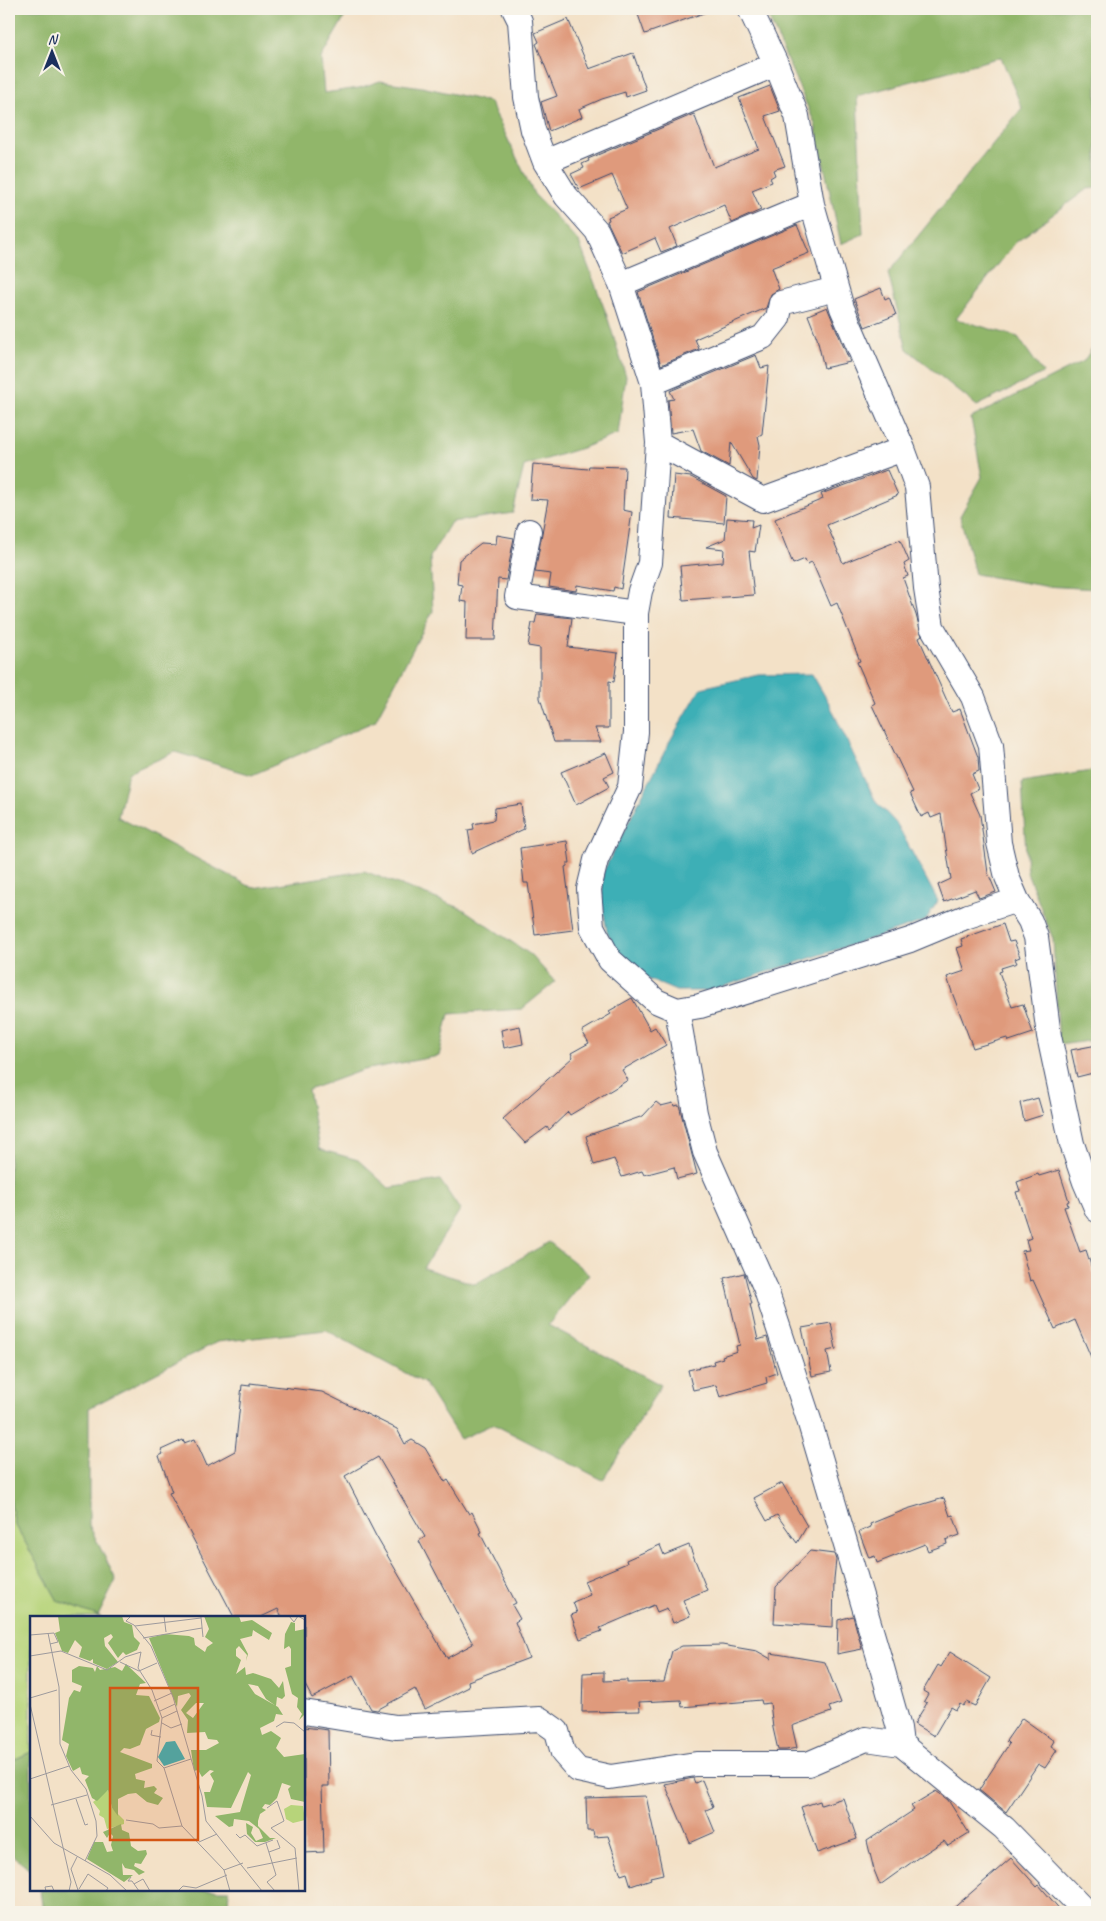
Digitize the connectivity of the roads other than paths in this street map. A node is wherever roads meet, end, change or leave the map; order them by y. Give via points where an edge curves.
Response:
1 (514, 9) edge
2 (750, 9) edge
3 (776, 64) junction
4 (545, 162) junction
5 (812, 204) junction
6 (622, 284) junction
7 (836, 289) junction
8 (653, 383) junction
9 (658, 443) junction
10 (903, 449) junction
11 (529, 531) dead end
12 (636, 613) junction
13 (1017, 900) junction
14 (677, 1010) junction
15 (1097, 1210) edge
16 (305, 1712) edge
17 (901, 1744) junction
18 (1086, 1912) edge

1 - 4 street via 520,21 526,97 533,130
2 - 3 street
3 - 4 street
3 - 5 street via 796,116
4 - 6 street via 566,196 598,232
5 - 6 street
5 - 7 street
6 - 8 street
7 - 8 street via 781,302 778,318 763,337
7 - 10 street
8 - 9 street
9 - 10 street via 763,500
9 - 12 street via 650,563
10 - 13 street via 917,487 932,627 973,697 991,745 999,842 1007,877
11 - 12 street via 517,597
12 - 14 street via 636,732 630,787 596,860 590,889 592,927 610,960 656,1001
13 - 14 street via 910,940 700,1006
13 - 15 street via 1036,937 1049,1036 1072,1144
14 - 17 street via 705,1152 765,1287 809,1420
16 - 17 street via 396,1727 540,1718 557,1731 563,1753 578,1770 610,1777 696,1764 808,1764 866,1739
17 - 18 street via 1004,1828

